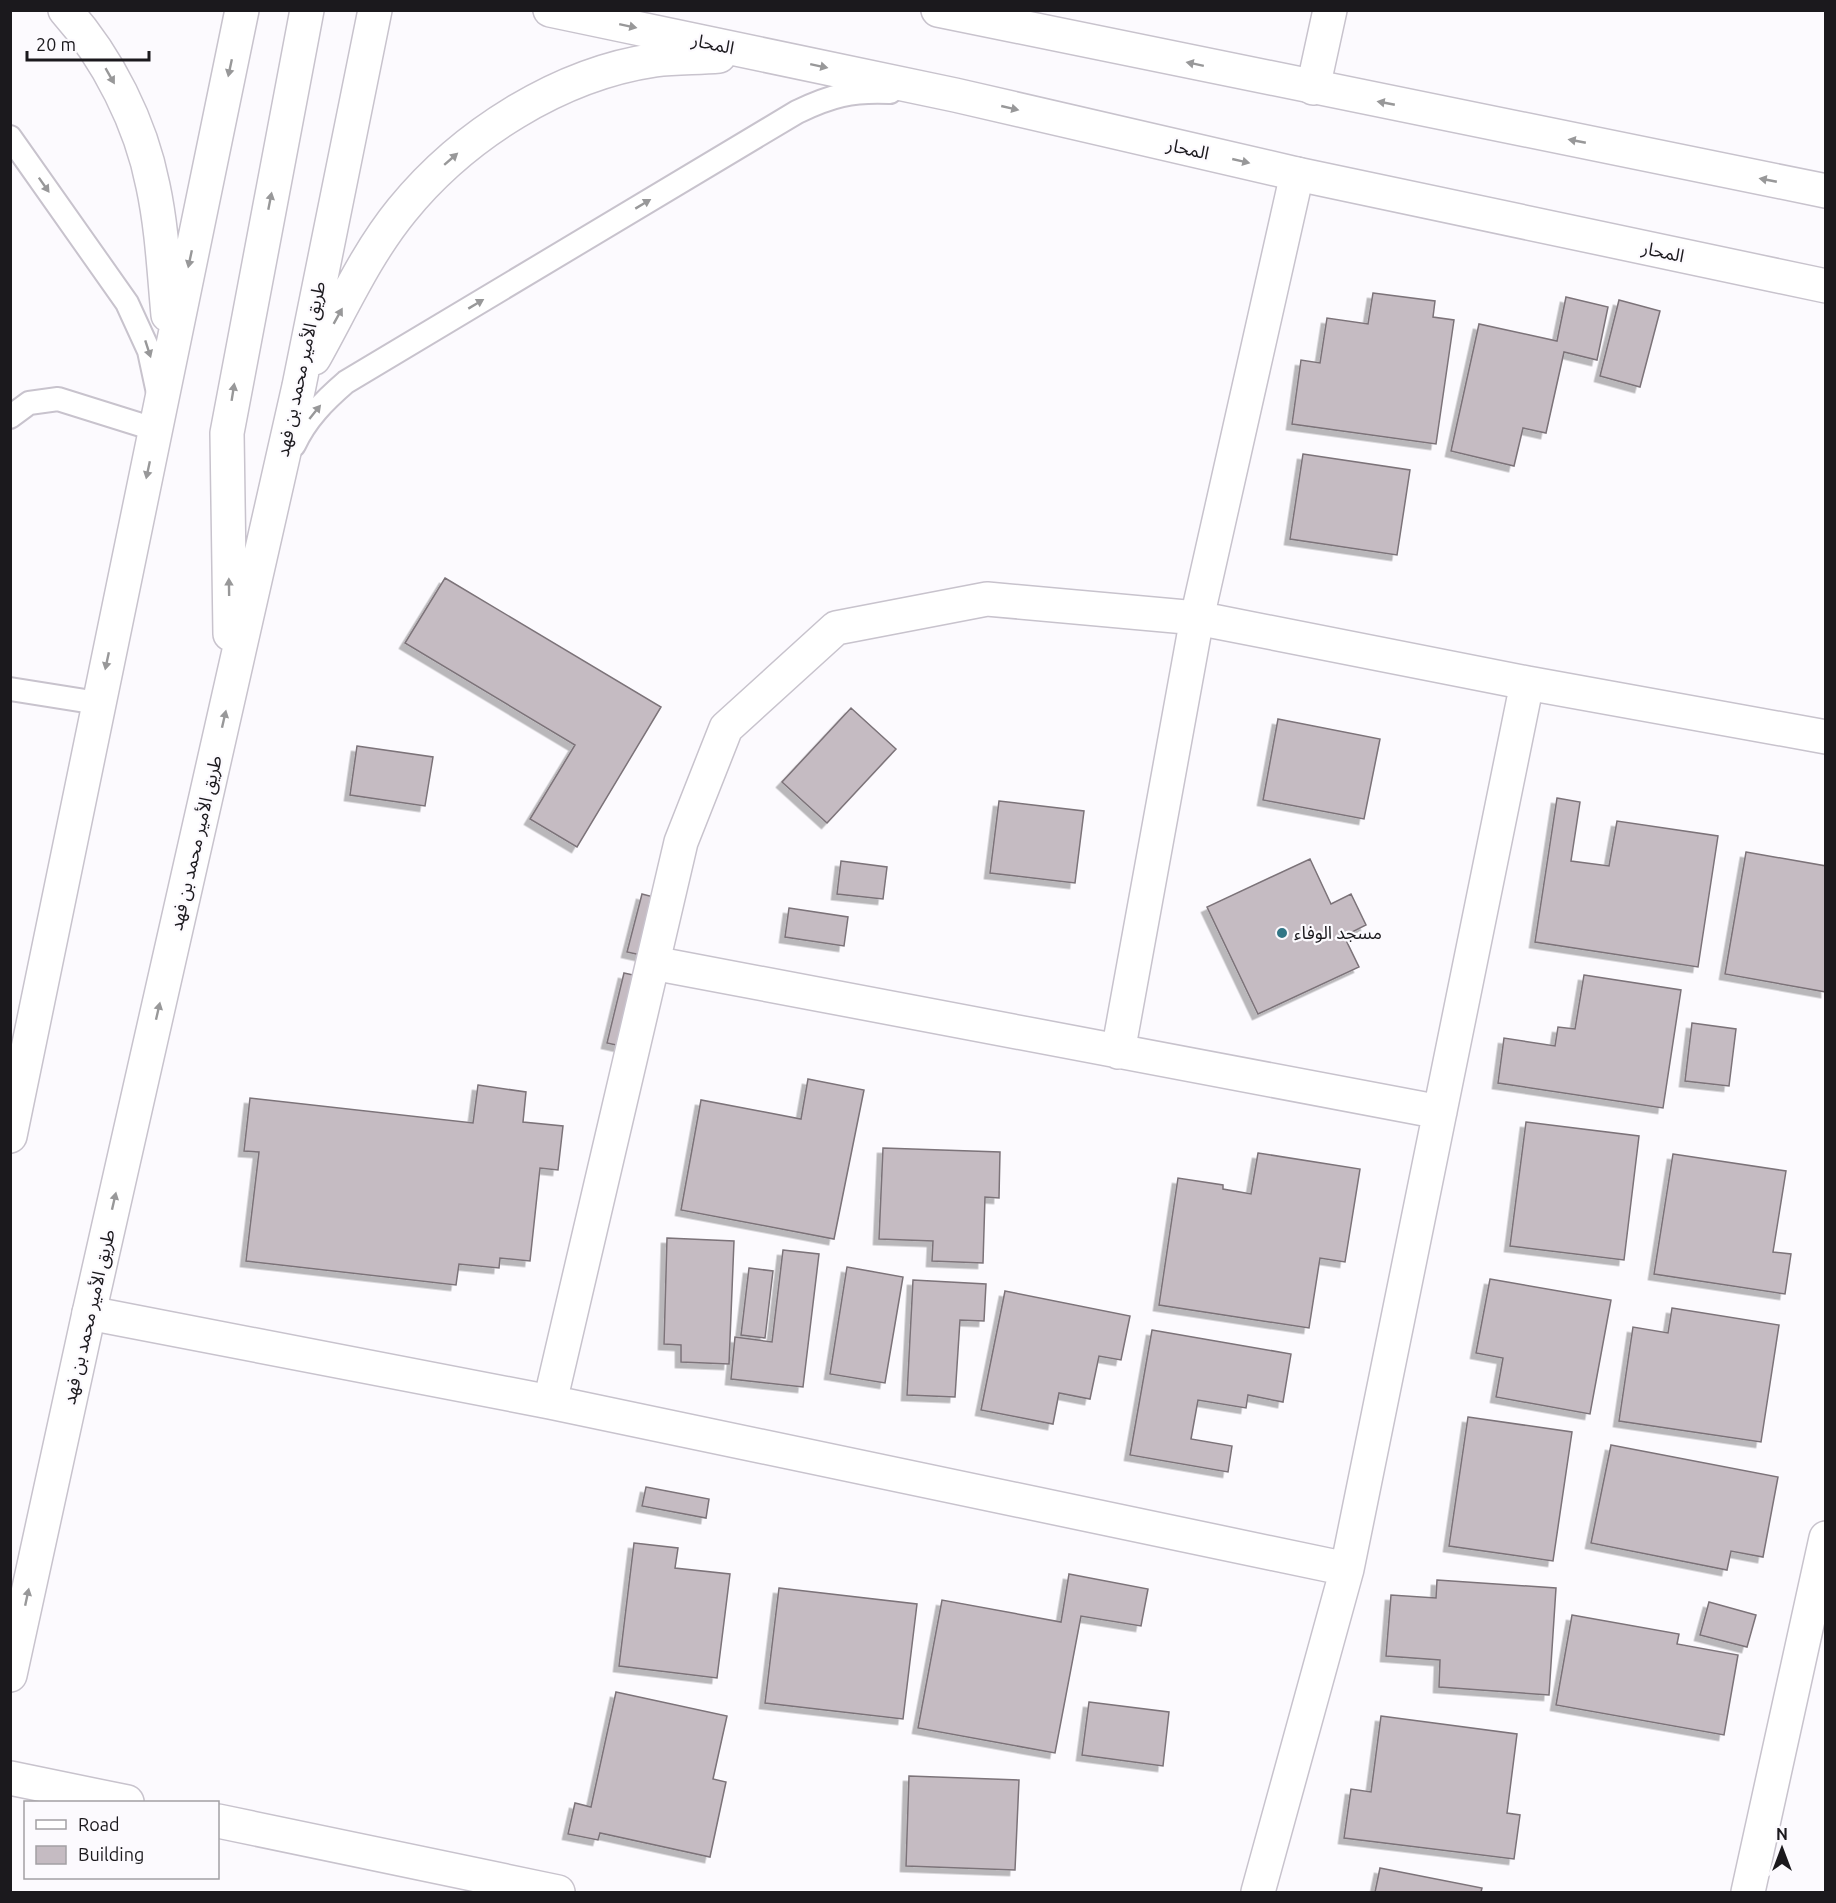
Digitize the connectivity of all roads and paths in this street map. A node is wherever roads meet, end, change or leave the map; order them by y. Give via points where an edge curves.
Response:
1 (65, 10) edge
2 (242, 10) edge
3 (307, 10) edge
4 (375, 10) edge
5 (550, 10) edge
6 (938, 10) edge
7 (1329, 10) edge
8 (761, 54) junction
9 (1313, 88) junction
10 (955, 95) junction
11 (10, 137) edge
12 (1297, 174) junction
13 (1826, 191) edge
14 (1826, 286) edge
15 (171, 345) junction
16 (299, 386) junction
17 (10, 417) edge
18 (159, 419) junction
19 (277, 482) junction
20 (1197, 618) junction
21 (1527, 683) junction
22 (231, 687) junction
23 (10, 689) edge
24 (98, 703) junction
25 (1826, 737) edge
26 (653, 963) junction
27 (1118, 1052) junction
28 (1440, 1113) junction
29 (10, 1136) edge
30 (89, 1313) junction
31 (550, 1402) junction
32 (1826, 1538) edge
33 (1347, 1569) junction
34 (10, 1675) edge
35 (10, 1778) edge
36 (118, 1801) edge
37 (219, 1821) edge
38 (558, 1893) edge
39 (1258, 1893) edge
40 (1748, 1893) edge

1 -> 15 street via 112,78 142,146 159,222
2 -> 15 street
22 -> 3 street via 227,433
4 - 16 street, طريق الأمير محمد بن فهد
5 -> 8 street, المحار
9 -> 6 street
7 - 9 street
8 -> 10 street, المحار
16 -> 8 street via 368,259 402,210 480,135 520,109 603,74 655,60
13 -> 9 street
10 -> 12 street, المحار
19 -> 10 lane via 303,427 346,382 797,112 828,97 869,91
11 -> 18 lane via 131,311 149,351
12 - 14 street, المحار
12 - 20 street
15 - 18 street
16 - 19 street, طريق الأمير محمد بن فهد
17 - 18 lane via 29,403 58,399
18 -> 24 street
19 - 22 street, طريق الأمير محمد بن فهد
20 - 21 street
20 - 26 street via 987,598 836,628 726,728 681,842
20 - 27 street
21 - 25 street
21 - 28 street
30 -> 22 street, طريق الأمير محمد بن فهد
23 - 24 lane
24 - 29 street
26 - 27 street
26 - 31 street
27 - 28 street
28 - 33 street
30 - 31 street
34 -> 30 street, طريق الأمير محمد بن فهد
31 - 33 street
32 - 40 street
33 - 39 street
35 - 36 street
37 - 38 street

